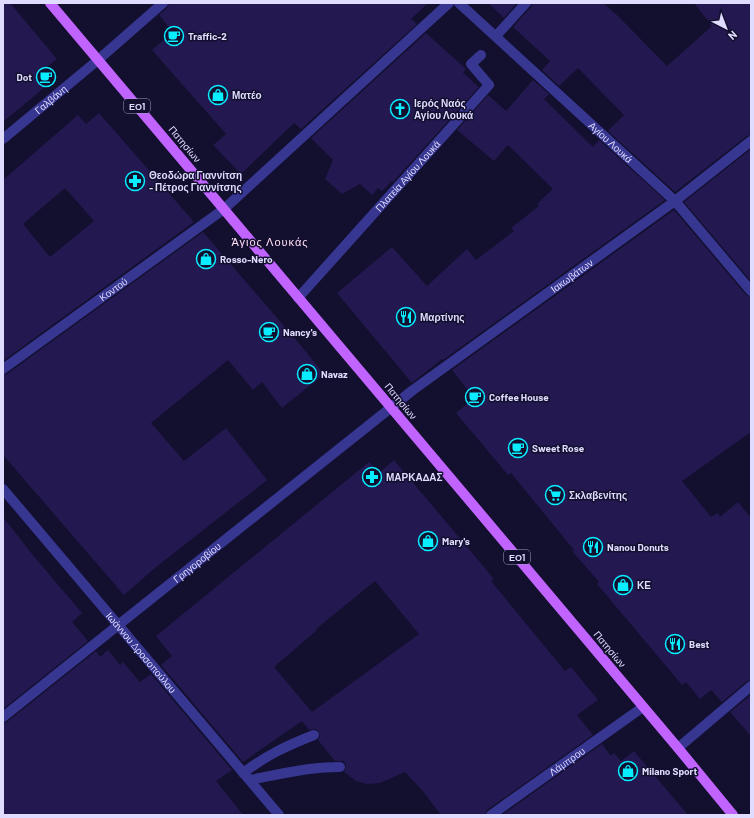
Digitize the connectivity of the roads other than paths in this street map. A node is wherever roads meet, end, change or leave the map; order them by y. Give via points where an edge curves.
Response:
1 (50, 3) edge
2 (163, 3) edge
3 (449, 3) edge
4 (460, 3) edge
5 (526, 3) edge
6 (496, 36) junction
7 (481, 55) dead end
8 (98, 60) junction
9 (3, 139) edge
10 (751, 141) edge
11 (675, 202) junction
12 (224, 209) junction
13 (751, 291) edge
14 (298, 298) junction
15 (3, 369) edge
16 (390, 408) junction
17 (3, 489) edge
18 (118, 625) junction
19 (751, 686) edge
20 (643, 707) junction
21 (3, 717) edge
22 (314, 735) dead end
23 (678, 748) junction
24 (340, 767) dead end
25 (246, 777) junction
26 (279, 815) edge
27 (491, 815) edge
28 (733, 815) edge

1 - 8 main road, Πατησίων / ΕΟ1
2 - 8 street, Γαλβάνη
3 - 12 street
4 - 6 street, Αγίου Λουκά
5 - 6 street
6 - 11 street, Αγίου Λουκά
7 - 14 street, Πλατεία Αγίου Λουκά via 471,64 489,85
8 - 9 street, Γαλβάνη
8 - 12 main road, Πατησίων / ΕΟ1
10 - 11 street, Ιακωβάτων
11 - 13 street, Αγίου Λουκά
11 - 16 street, Ιακωβάτων
12 - 14 main road, Πατησίων / ΕΟ1
12 - 15 street, Κοντού
14 - 16 main road, Πατησίων / ΕΟ1
16 - 18 street, Γρηγοροβίου
16 - 20 main road, Πατησίων / ΕΟ1
17 - 18 street, Ιωάννου Δροσοπούλου
18 - 21 street, Γρηγοροβίου
18 - 25 street, Ιωάννου Δροσοπούλου
19 - 23 street
20 - 23 main road, Πατησίων / ΕΟ1
20 - 27 street, Λάμπρου
22 - 25 street via 260,760
23 - 28 main road, Πατησίων / ΕΟ1
24 - 25 street via 319,767
25 - 26 street, Ιωάννου Δροσοπούλου

